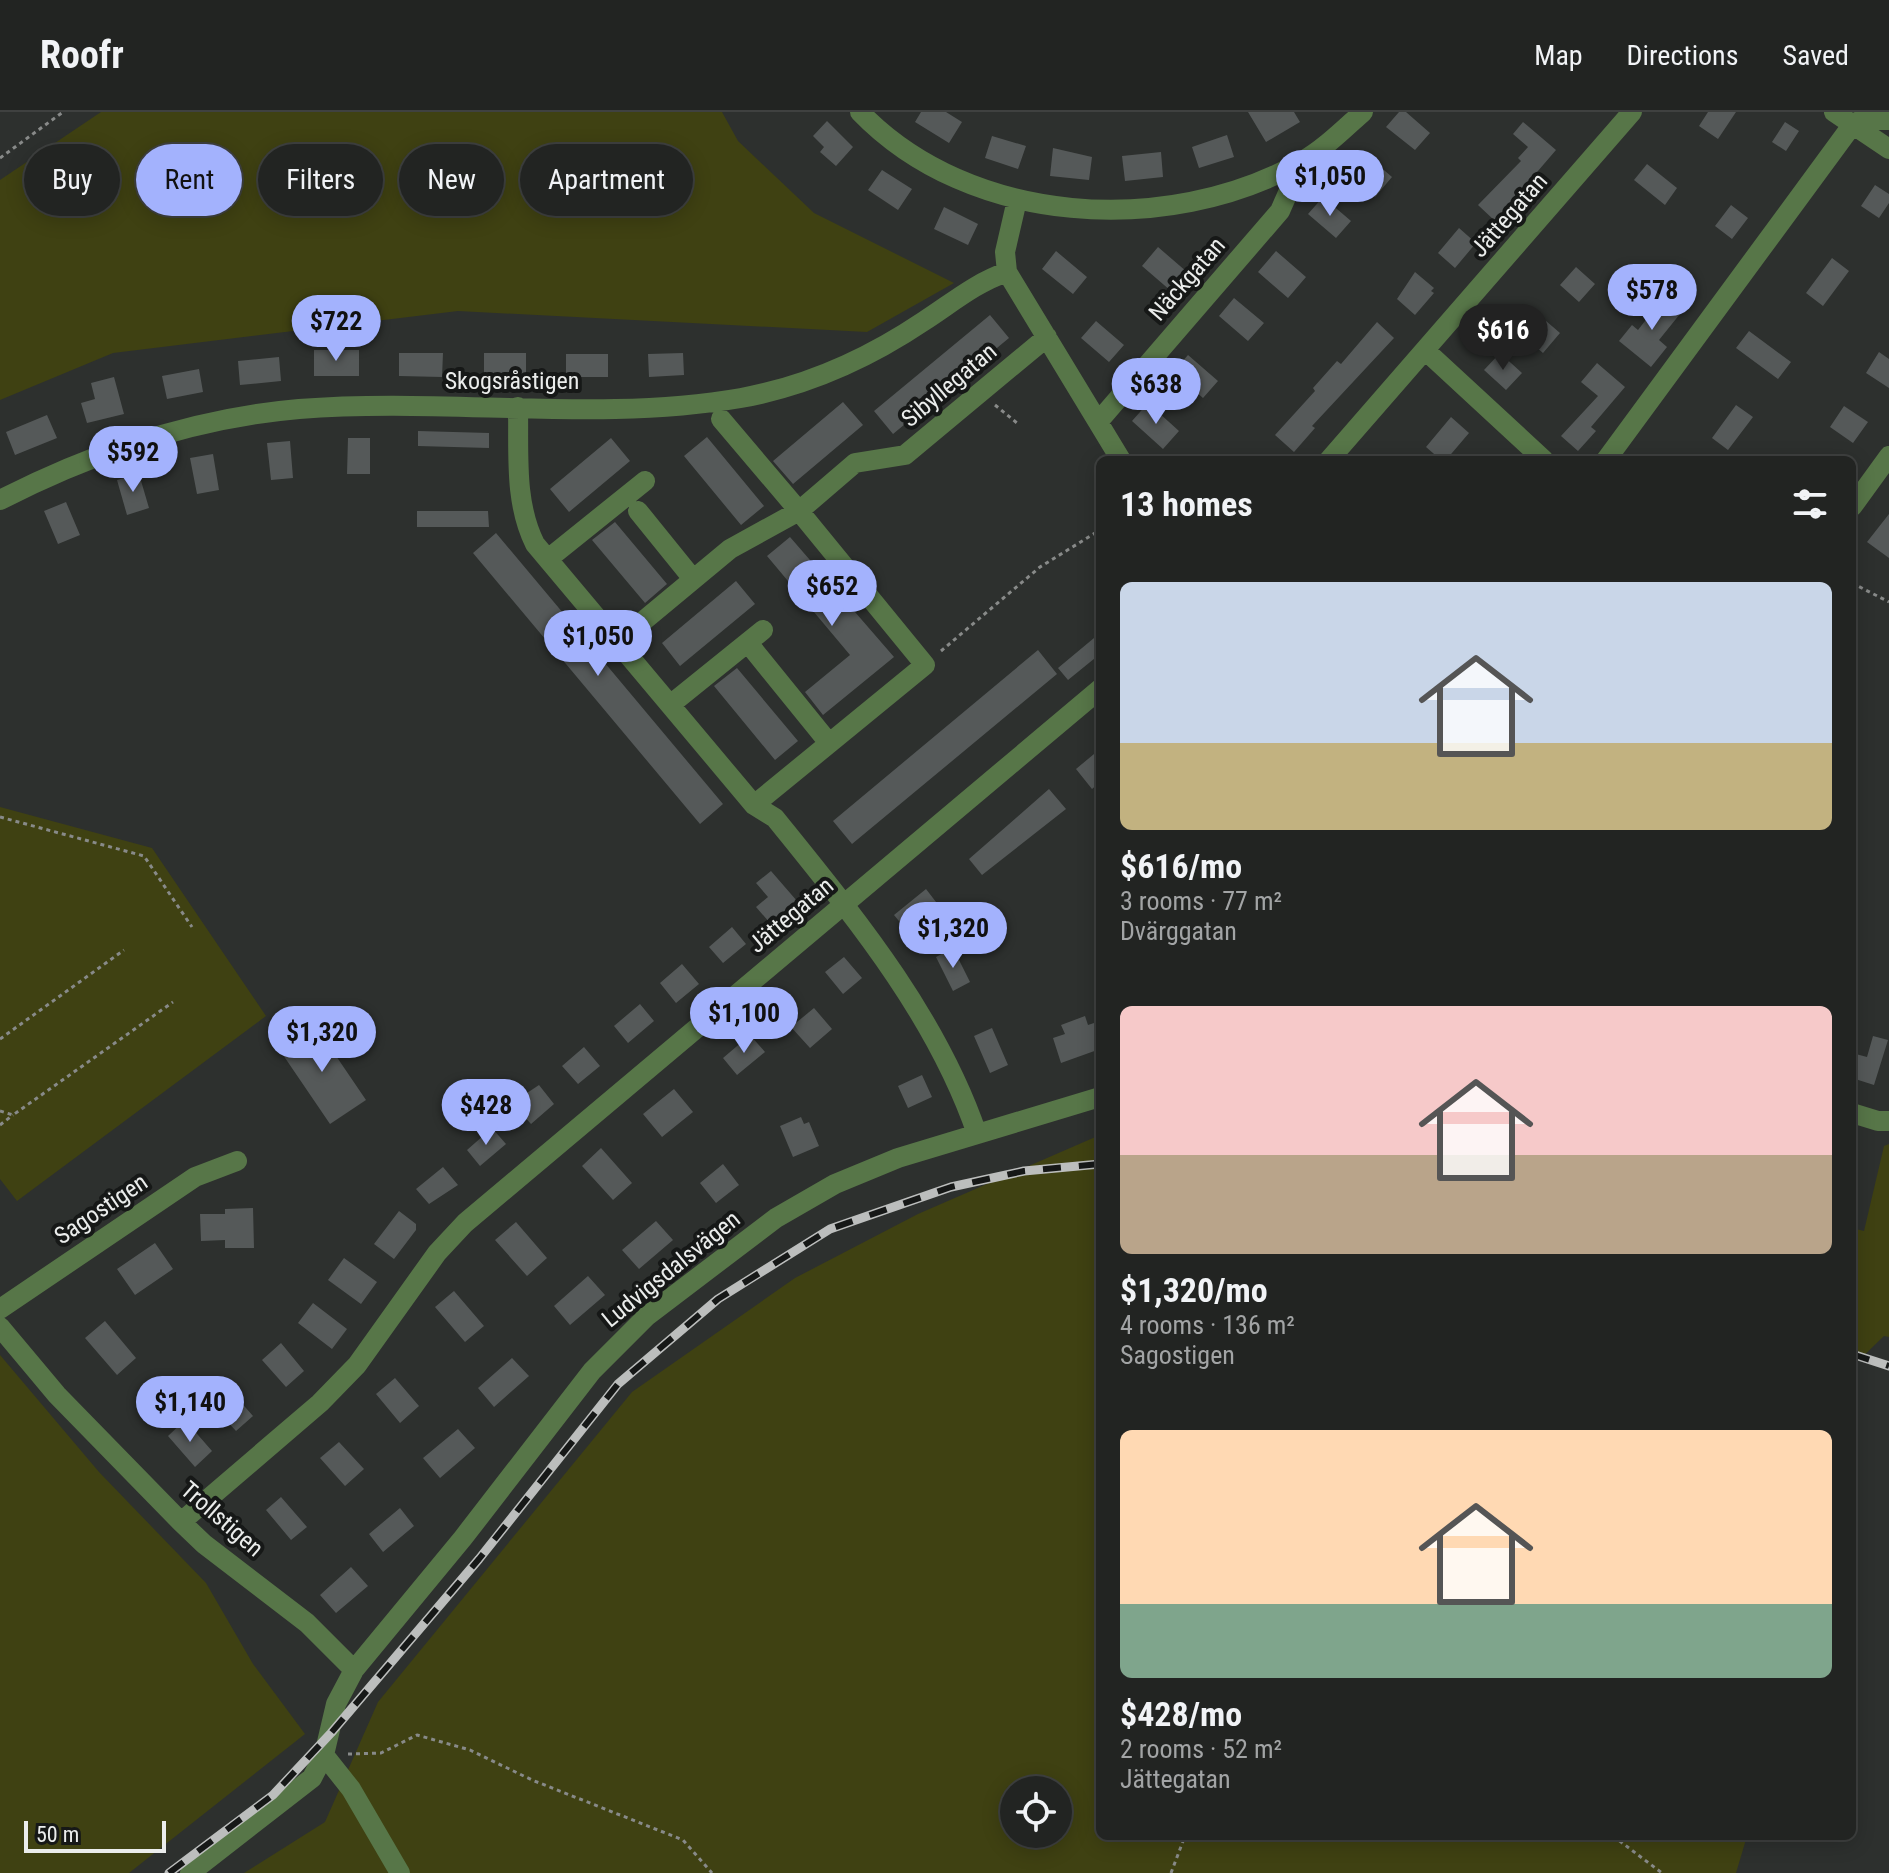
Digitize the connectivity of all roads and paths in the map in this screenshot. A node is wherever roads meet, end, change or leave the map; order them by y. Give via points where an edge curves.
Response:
1 (63, 112) edge
2 (860, 112) edge
3 (1363, 112) edge
4 (1632, 112) edge
5 (1834, 112) edge
6 (1889, 120) edge
7 (1853, 124) junction
8 (1889, 149) edge
9 (0, 158) edge
10 (1302, 161) junction
11 (1017, 200) junction
12 (1007, 272) junction
13 (1047, 337) junction
14 (1426, 351) junction
15 (980, 393) junction
16 (518, 407) junction
17 (721, 419) dead end
18 (1098, 422) junction
19 (1017, 423) dead end
20 (1119, 456) edge
21 (1333, 456) edge
22 (1540, 456) edge
23 (1609, 456) edge
24 (1889, 456) edge
25 (645, 481) dead end
26 (0, 500) edge
27 (1856, 501) edge
28 (638, 511) dead end
29 (799, 511) junction
30 (1096, 532) edge
31 (548, 559) junction
32 (693, 579) junction
33 (1856, 585) edge
34 (1889, 602) edge
35 (618, 642) junction
36 (925, 665) junction
37 (1096, 692) edge
38 (670, 705) junction
39 (829, 743) junction
40 (754, 805) junction
41 (0, 817) edge
42 (845, 904) junction
43 (192, 927) dead end
44 (124, 950) dead end
45 (173, 1002) dead end
46 (0, 1039) edge
47 (1096, 1098) edge
48 (0, 1111) edge
49 (1856, 1114) edge
50 (13, 1115) junction
51 (1889, 1121) edge
52 (0, 1125) edge
53 (977, 1134) junction
54 (237, 1161) dead end
55 (0, 1309) edge
56 (0, 1327) edge
57 (181, 1522) junction
58 (354, 1670) junction
59 (324, 1755) junction
60 (1183, 1840) edge
61 (1618, 1840) edge
62 (190, 1873) edge
63 (400, 1873) edge
64 (712, 1873) edge
65 (1171, 1873) edge
66 (1662, 1873) edge

1 - 9 path
2 - 11 street via 934,166
3 - 10 street
4 - 14 street, Jättegatan
5 - 7 street
6 - 7 street
7 - 8 street
7 - 23 street
10 - 11 street via 1253,182 1179,203 1103,210
10 - 18 street, Näckgatan via 1280,211
11 - 12 street via 1005,252
12 - 13 street
12 - 16 street, Skogsråstigen via 972,287 881,348 789,387 653,408
13 - 15 street, Sibyllegatan
13 - 18 street
14 - 21 street, Jättegatan
14 - 22 street
15 - 19 path
15 - 29 street, Sibyllegatan via 905,455 855,463
16 - 26 street, Skogsråstigen via 356,407 250,416 137,441
16 - 31 street via 525,524
17 - 29 street
18 - 20 street
24 - 27 street
25 - 31 street
28 - 32 street
29 - 32 street, Sibyllegatan via 730,549
29 - 36 street
30 - 36 path via 1040,567
31 - 35 street
32 - 35 street, Sibyllegatan
33 - 34 path
35 - 38 street
36 - 39 street
37 - 42 street, Jättegatan
38 - 39 street via 755,636
38 - 40 street
39 - 40 street
40 - 42 street via 775,818
41 - 43 path via 144,856
42 - 53 street via 938,1045
42 - 57 street, Jättegatan via 465,1223 437,1253 357,1365
44 - 46 path
45 - 50 path
47 - 53 street, Ludvigsdalsvägen
48 - 50 path
49 - 51 street
50 - 52 path
53 - 58 street, Ludvigsdalsvägen via 835,1184 776,1218 647,1316 592,1371
54 - 55 street, Sagostigen via 195,1177
56 - 57 street, Trollstigen via 57,1395
57 - 58 street, Trollstigen via 307,1623
58 - 59 street, Ludvigsdalsvägen via 336,1704
59 - 62 street via 312,1778
59 - 63 street via 351,1789
59 - 64 path via 381,1753 417,1735 470,1750 683,1840
60 - 65 path
61 - 66 path

